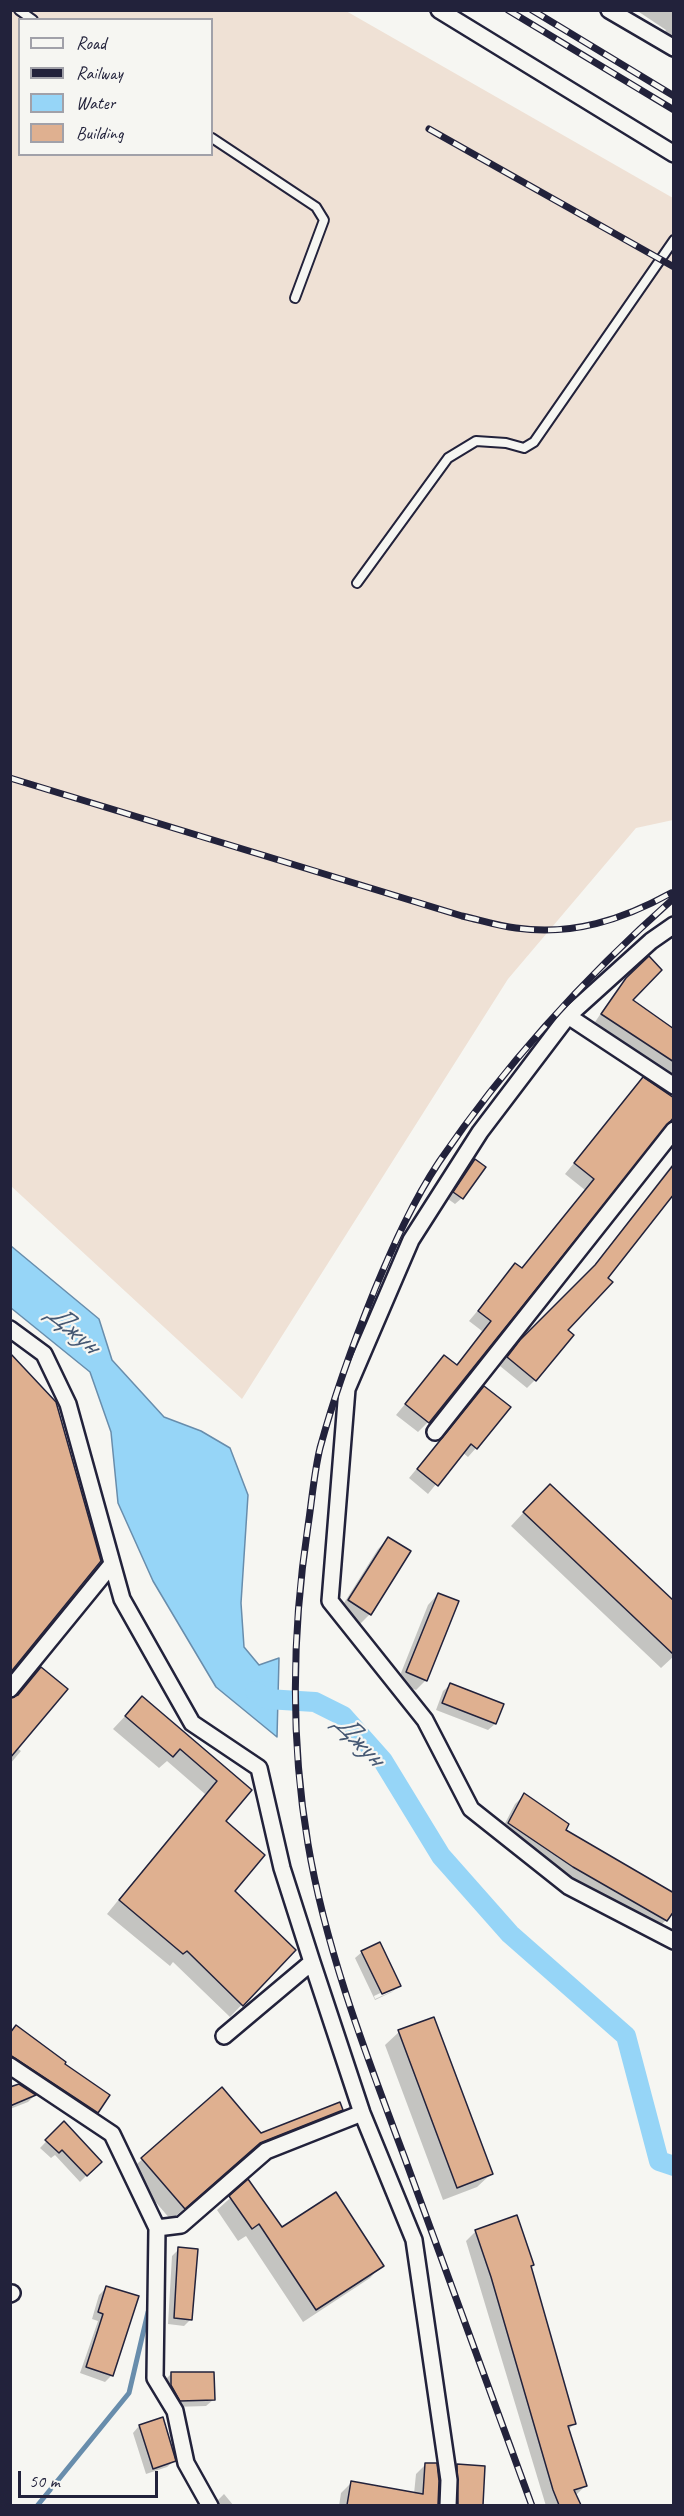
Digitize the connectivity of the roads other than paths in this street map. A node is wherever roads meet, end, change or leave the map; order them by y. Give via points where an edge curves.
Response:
1 (439, 10) edge
2 (609, 10) edge
3 (674, 48) edge
4 (213, 139) edge
5 (674, 154) edge
6 (674, 240) edge
7 (295, 298) dead end
8 (357, 583) dead end
9 (674, 925) edge
10 (568, 1016) junction
11 (674, 1086) edge
12 (674, 1130) edge
13 (12, 1332) edge
14 (435, 1432) dead end
15 (112, 1564) junction
16 (10, 1689) edge
17 (674, 1941) edge
18 (312, 1962) junction
19 (224, 2036) dead end
20 (10, 2066) edge
21 (362, 2113) junction
22 (157, 2228) junction
23 (210, 2505) edge
24 (448, 2505) edge

1 - 5 street
2 - 3 street
4 - 7 lane via 316,207 324,220
6 - 8 lane via 534,442 524,448 476,441 448,458
9 - 10 street
10 - 11 street
10 - 17 street via 480,1132 411,1240 346,1389 330,1601 425,1720 471,1809 568,1886
12 - 14 street
13 - 15 street via 44,1353 68,1404
15 - 16 street
15 - 18 street via 122,1599 192,1723 259,1768 282,1868
18 - 19 street
18 - 21 street
20 - 22 street via 112,2134
21 - 22 street via 266,2151 181,2225
21 - 24 street via 414,2240 449,2481
22 - 23 street via 155,2378 175,2411 186,2463

